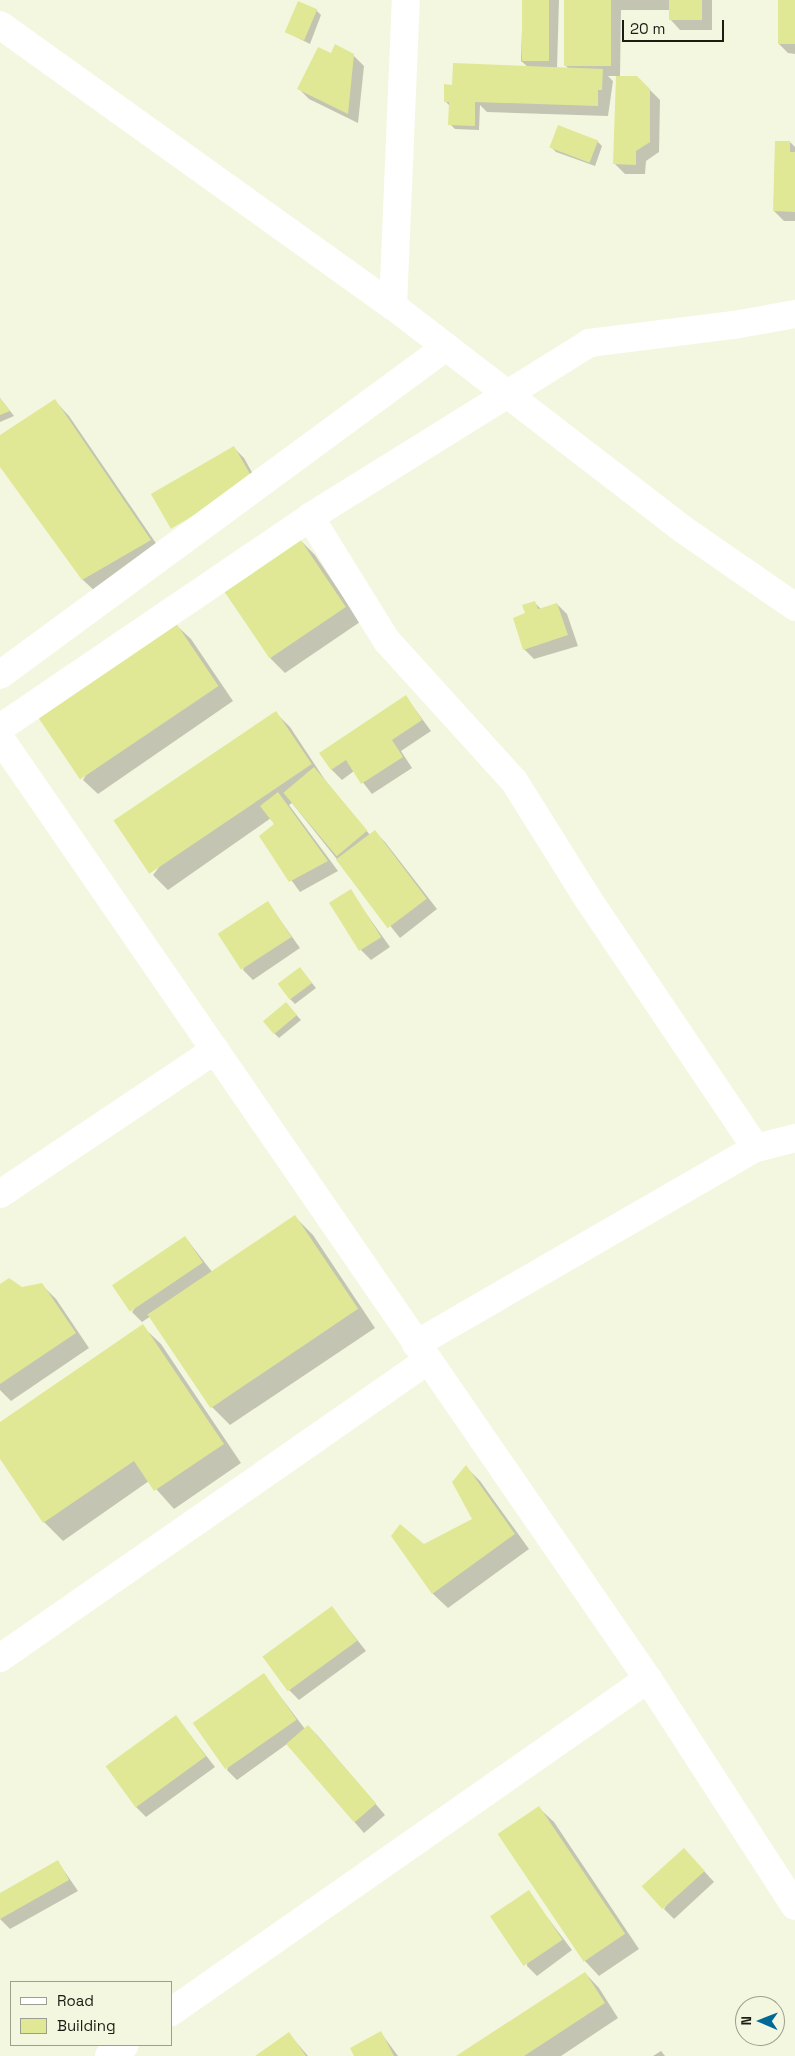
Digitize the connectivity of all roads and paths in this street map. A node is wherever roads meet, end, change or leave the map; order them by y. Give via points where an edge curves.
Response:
1 (406, 0) edge
2 (0, 25) edge
3 (393, 306) junction
4 (795, 314) edge
5 (446, 347) junction
6 (506, 393) junction
7 (310, 516) junction
8 (795, 607) edge
9 (0, 675) edge
10 (0, 728) edge
11 (0, 738) edge
12 (215, 1050) junction
13 (795, 1138) edge
14 (756, 1148) junction
15 (0, 1194) edge
16 (422, 1352) junction
17 (0, 1658) edge
18 (648, 1679) junction
19 (795, 1906) edge
20 (172, 2011) edge
21 (124, 2046) edge
22 (109, 2056) edge

1 - 3 street
2 - 3 street
3 - 5 street
4 - 6 street via 734,326 589,343
5 - 6 street
5 - 9 street
6 - 7 street
6 - 8 street via 684,530
7 - 10 street
7 - 14 street via 388,641 514,781 588,899
11 - 12 street
12 - 15 street
12 - 16 street
13 - 14 street
14 - 16 street
16 - 17 street
16 - 18 street
18 - 19 street
18 - 20 street
21 - 22 street

